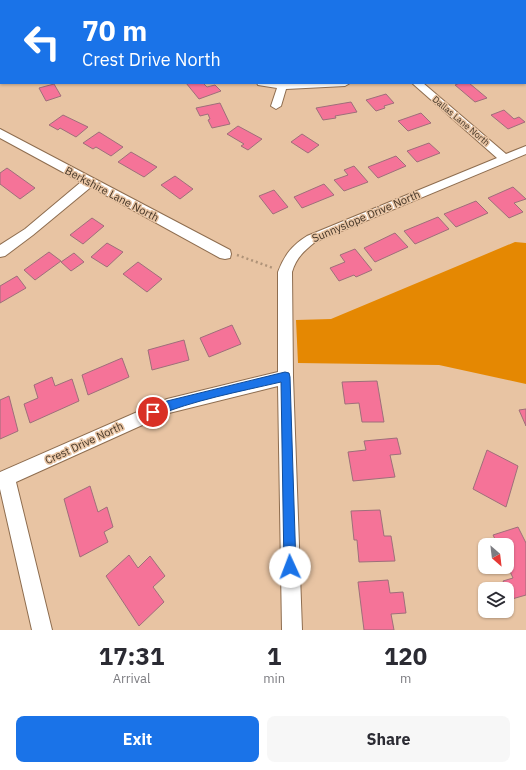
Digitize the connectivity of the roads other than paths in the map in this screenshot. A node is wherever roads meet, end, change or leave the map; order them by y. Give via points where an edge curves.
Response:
1 (269, 84) edge
2 (335, 84) edge
3 (418, 84) edge
4 (282, 86) junction
5 (276, 106) dead end
6 (0, 133) edge
7 (526, 150) edge
8 (505, 159) junction
9 (89, 182) junction
10 (0, 252) edge
11 (225, 254) road end
12 (285, 377) junction
13 (3, 480) edge
14 (42, 630) edge
15 (292, 630) edge

1 - 4 street
2 - 4 street
3 - 8 street, Dallas Lane North
4 - 5 street
6 - 9 street, Berkshire Lane North
7 - 8 street, Sunnyslope Drive North
8 - 12 street, Sunnyslope Drive North via 311,239 299,247 290,257 285,272
9 - 10 street via 29,232
9 - 11 street, Berkshire Lane North
12 - 13 street, Crest Drive North via 167,406
12 - 15 street, Sunnyslope Drive North
13 - 14 street

